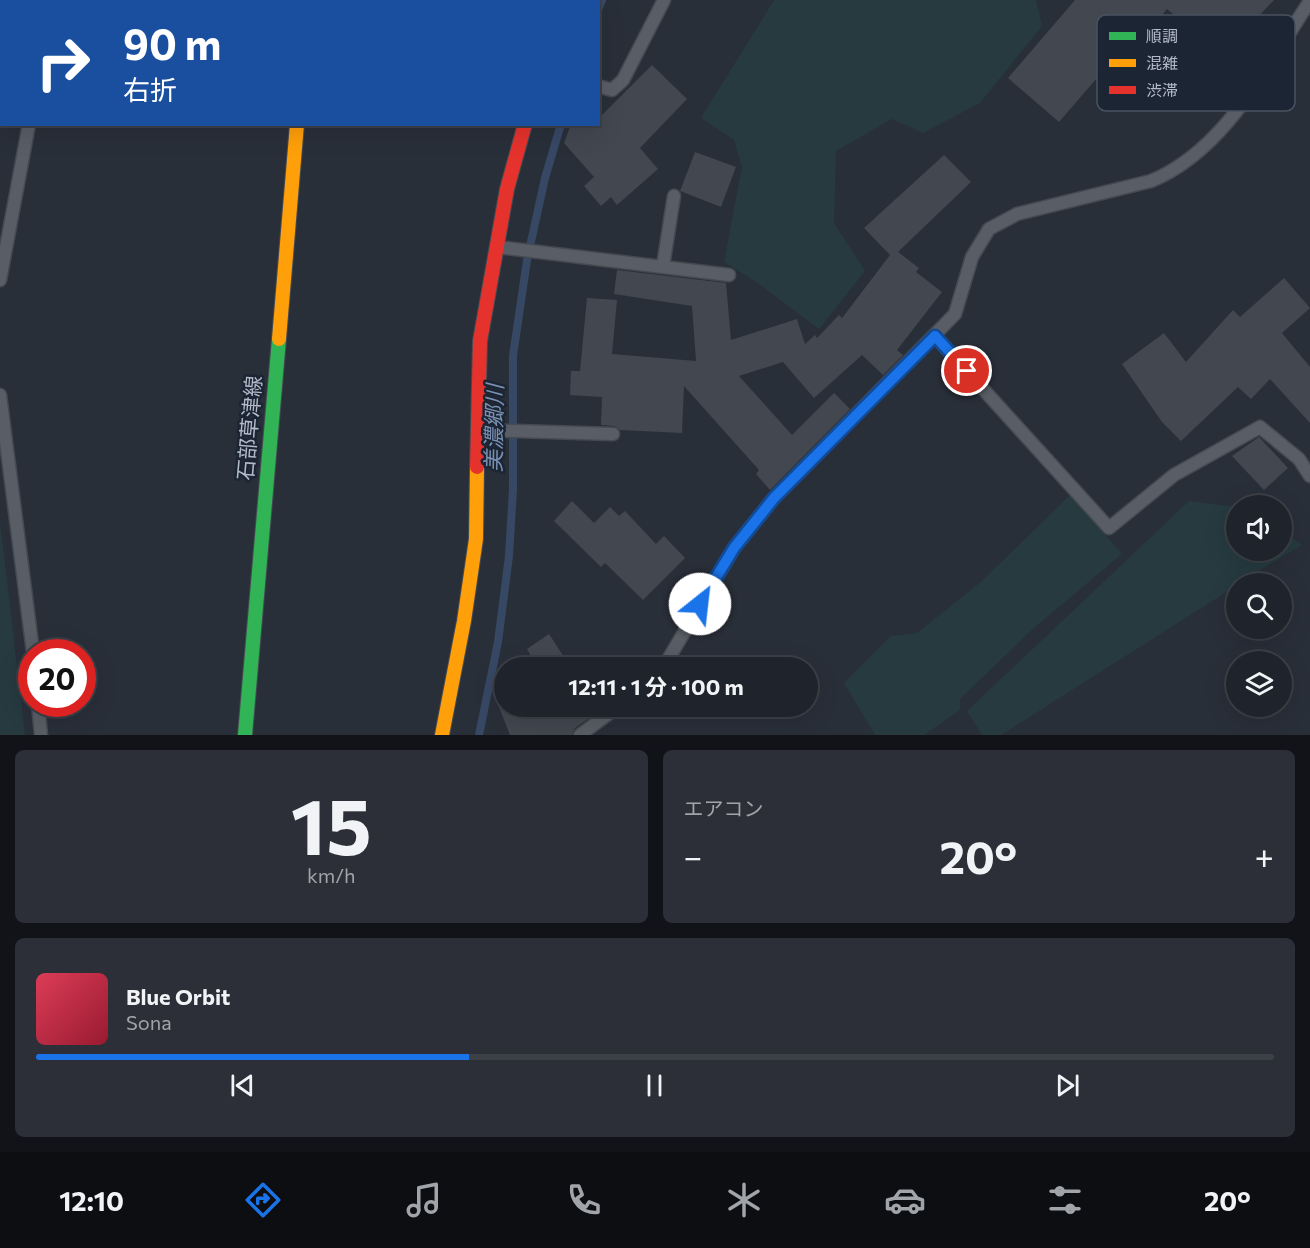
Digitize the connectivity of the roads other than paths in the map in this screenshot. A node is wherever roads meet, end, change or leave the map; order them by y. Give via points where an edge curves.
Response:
1 (664, 0) edge
2 (1310, 1) edge
3 (1295, 24) edge
4 (600, 87) edge
5 (1237, 111) edge
6 (29, 126) edge
7 (297, 126) edge
8 (524, 126) edge
9 (674, 196) dead end
10 (504, 248) junction
11 (663, 266) junction
12 (729, 276) dead end
13 (0, 280) edge
14 (935, 336) junction
15 (0, 395) edge
16 (480, 430) junction
17 (613, 434) dead end
18 (1310, 476) edge
19 (31, 639) edge
20 (669, 657) edge
21 (39, 717) edge
22 (604, 717) edge
23 (41, 735) edge
24 (245, 735) edge
25 (442, 735) edge
26 (580, 735) edge

1 - 4 lane via 623,80 612,90
2 - 3 lane
5 - 14 lane via 1203,146 1169,173 1151,181 1017,214 989,229 972,257 955,314
6 - 13 lane
7 - 24 street, 石部草津線
8 - 10 street via 507,189
9 - 11 lane
10 - 11 lane
10 - 16 street via 480,341
11 - 12 lane
14 - 18 lane via 1109,528 1174,475 1260,427 1299,459
14 - 20 lane via 774,498 719,572
15 - 19 lane
16 - 17 lane
16 - 25 street via 476,539
21 - 23 lane
22 - 26 lane

